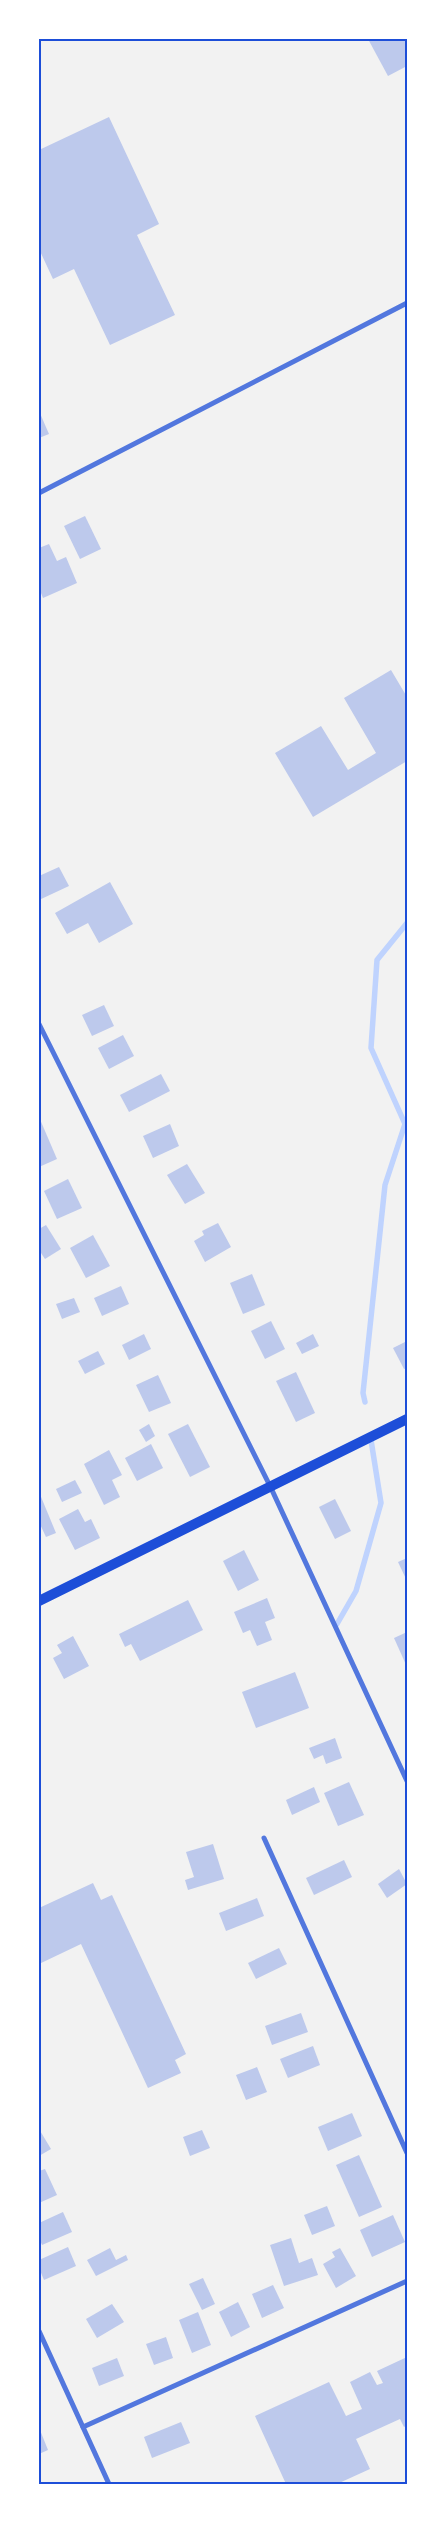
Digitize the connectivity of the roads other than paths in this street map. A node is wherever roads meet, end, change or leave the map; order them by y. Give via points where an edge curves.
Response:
1 (406, 303) edge
2 (39, 493) edge
3 (39, 1024) edge
4 (407, 1420) edge
5 (271, 1488) junction
6 (39, 1601) edge
7 (407, 1781) edge
8 (264, 1838) dead end
9 (407, 2153) edge
10 (407, 2281) edge
11 (39, 2331) edge
12 (83, 2427) junction
13 (109, 2484) edge

1 - 2 street
3 - 5 street
4 - 5 main road
5 - 6 main road
5 - 7 street
8 - 9 street
10 - 12 street
11 - 12 street
12 - 13 street

